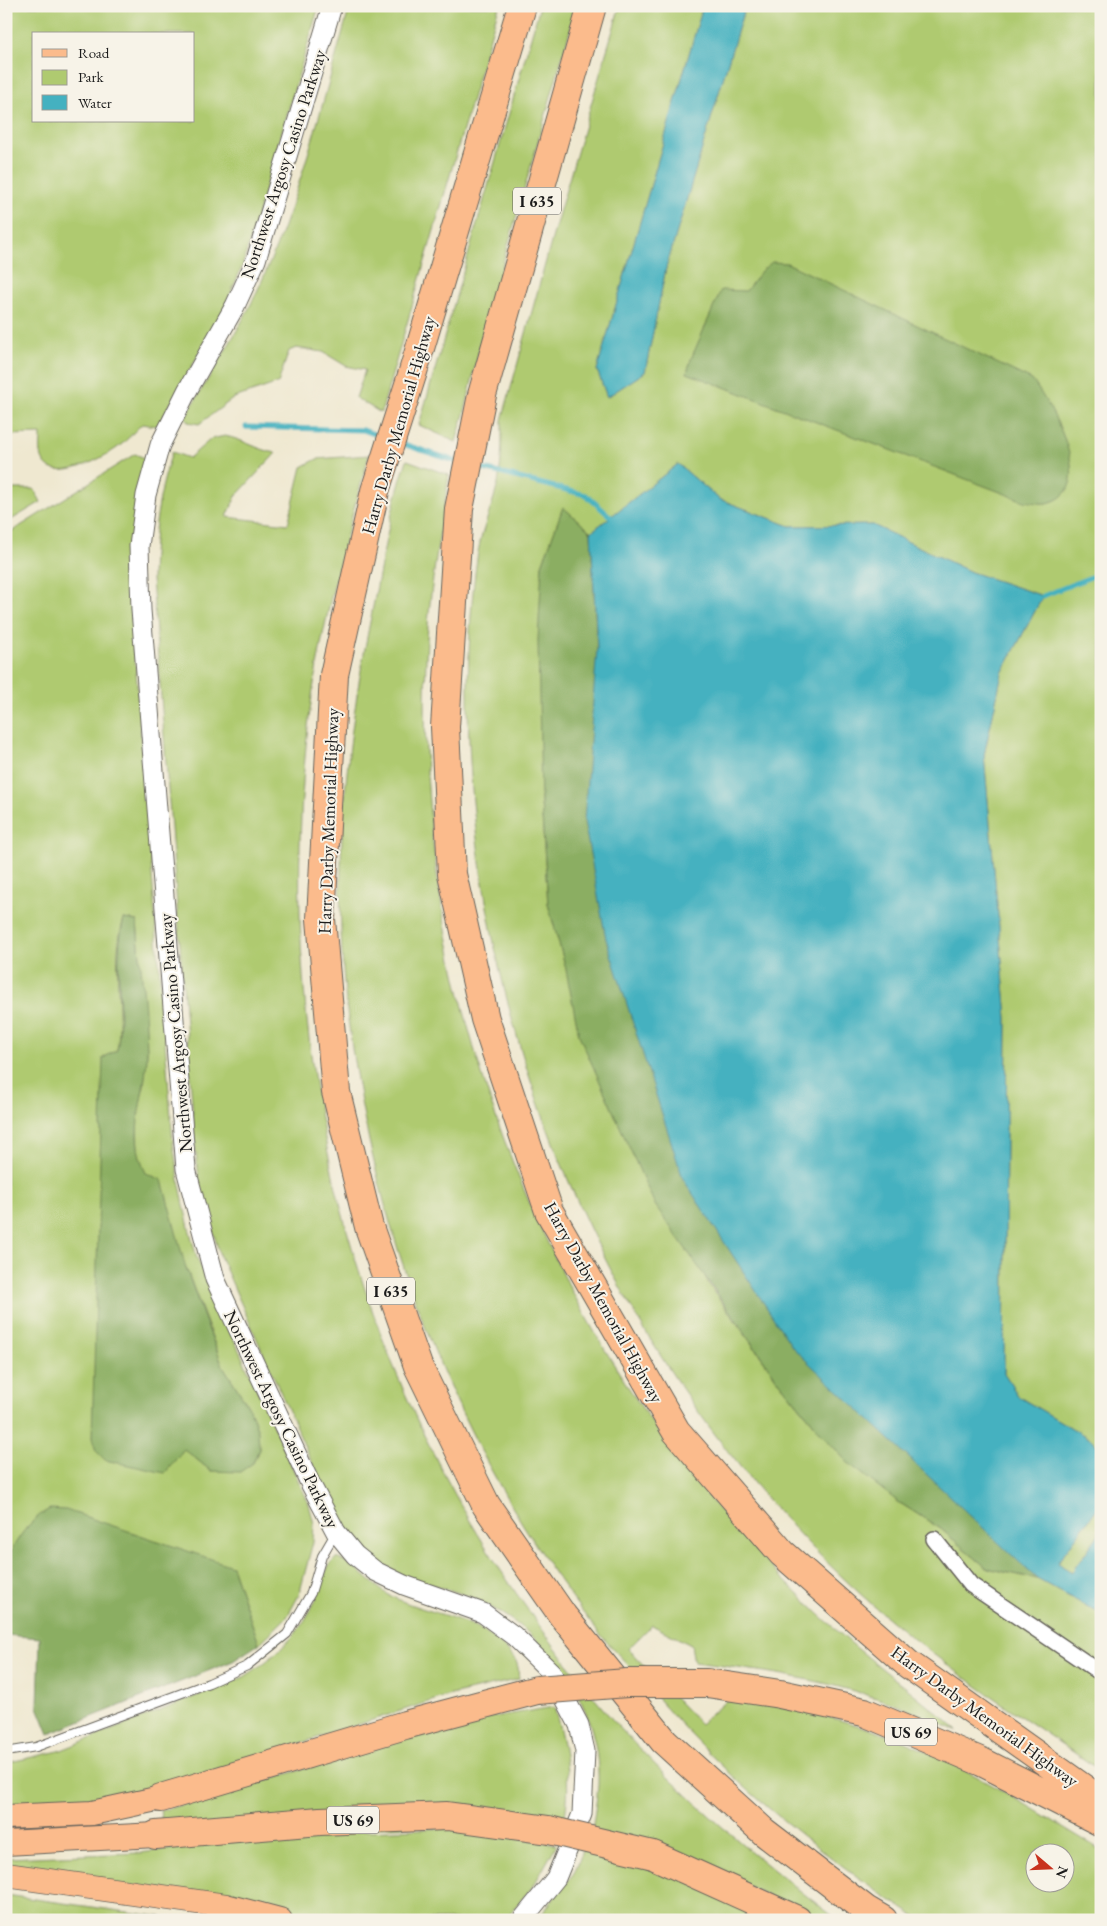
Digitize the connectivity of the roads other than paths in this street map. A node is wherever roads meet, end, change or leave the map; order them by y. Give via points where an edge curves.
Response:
1 (332, 6) edge
2 (522, 6) edge
3 (592, 6) edge
4 (336, 1532) junction
5 (934, 1539) dead end
6 (1101, 1673) edge
7 (6, 1752) edge
8 (161, 1798) joint
9 (1101, 1800) edge
10 (6, 1817) edge
11 (1101, 1822) edge
12 (156, 1835) joint
13 (6, 1843) edge
14 (6, 1875) edge
15 (280, 1920) edge
16 (522, 1920) edge
17 (797, 1920) edge
18 (883, 1920) edge

1 - 4 street, Northwest Argosy Casino Parkway via 256,260 235,306 160,445 146,495 139,546 141,610 186,1169 215,1279
2 - 18 highway, Harry Darby Memorial Highway / I 635 via 375,491 334,675 321,919 336,1092 369,1228 418,1366 486,1505 563,1616 664,1741 764,1832
3 - 9 highway, Harry Darby Memorial Highway / I 635 via 482,395 459,509 445,727 452,874 485,1019 549,1211 676,1431 782,1553 908,1664
4 - 7 lane via 322,1556 310,1593 287,1634 247,1666 36,1747
4 - 16 street, Northwest Argosy Casino Parkway via 355,1555 375,1571 482,1613 514,1636 551,1672 579,1724 585,1751 582,1814 556,1878
5 - 6 street via 971,1585
8 - 10 main road, US 69 via 92,1812
8 - 11 highway, US 69, bridge via 405,1725 537,1690 627,1683 707,1683 864,1712 982,1762
12 - 13 main road, US 69
12 - 17 highway, US 69, bridge via 320,1821 447,1816 549,1830 652,1855
14 - 15 main road via 226,1906

